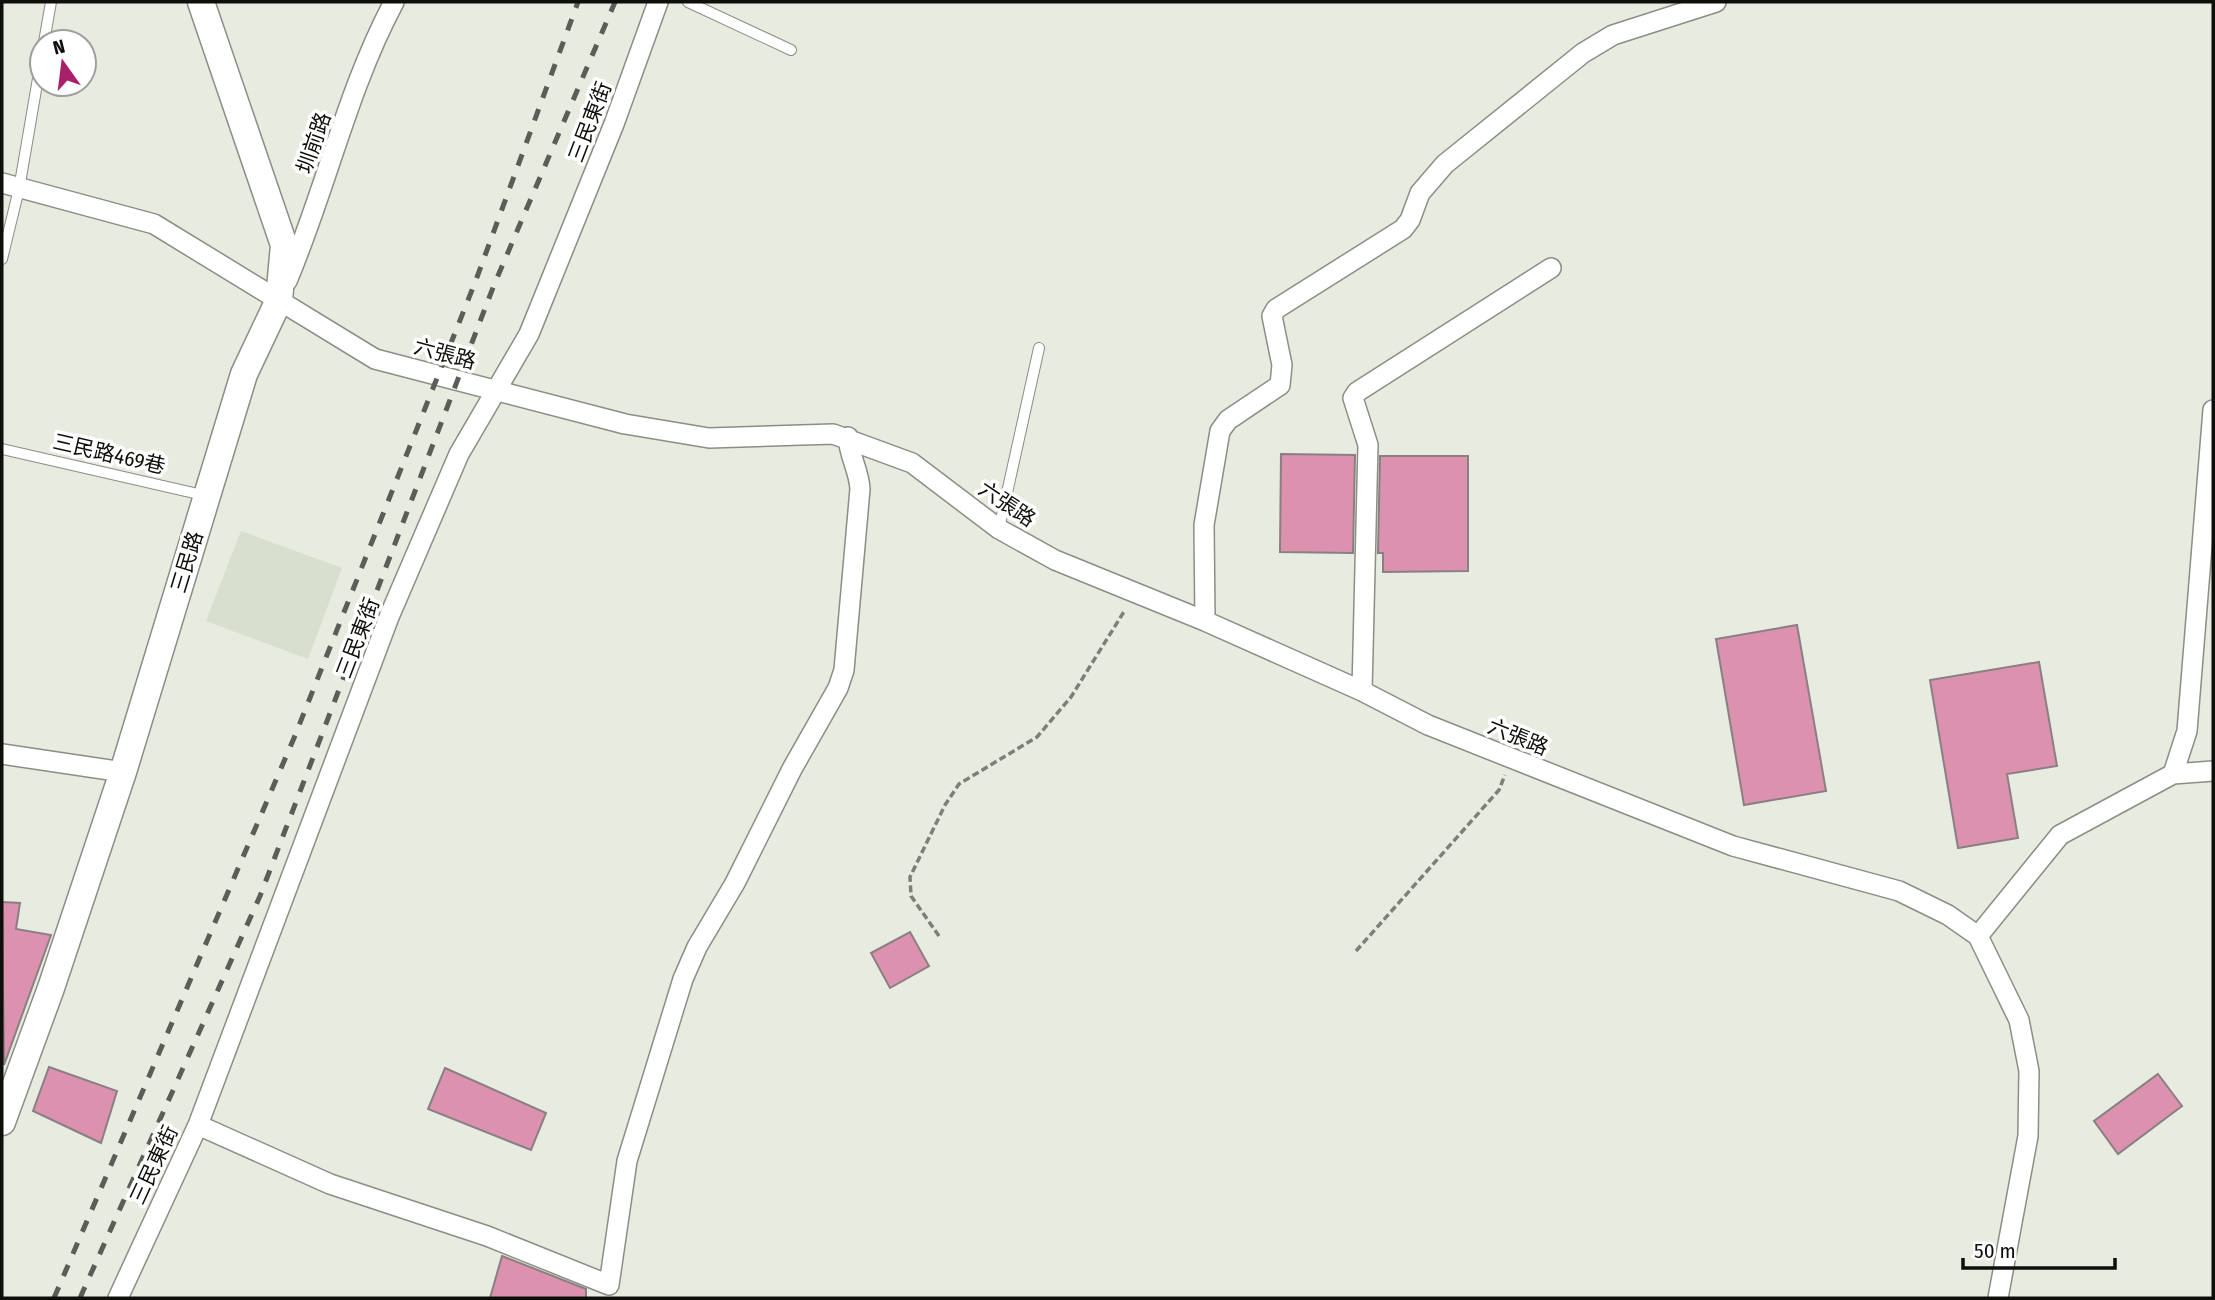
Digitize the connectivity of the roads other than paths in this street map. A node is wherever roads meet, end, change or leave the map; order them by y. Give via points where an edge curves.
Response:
1 (51, 2) edge
2 (201, 2) edge
3 (394, 2) edge
4 (658, 2) edge
5 (688, 2) edge
6 (1716, 2) edge
7 (46, 28) edge
8 (791, 50) dead end
9 (32, 98) edge
10 (11, 186) edge
11 (2, 259) edge
12 (1551, 268) dead end
13 (279, 300) junction
14 (1040, 348) dead end
15 (494, 391) junction
16 (2213, 410) edge
17 (848, 437) junction
18 (2, 449) edge
19 (207, 496) junction
20 (999, 529) junction
21 (1205, 621) junction
22 (1362, 691) junction
23 (2, 754) edge
24 (2213, 771) edge
25 (123, 772) junction
26 (2173, 774) junction
27 (1978, 936) junction
28 (2, 1122) edge
29 (198, 1125) junction
30 (608, 1292) edge
31 (117, 1298) edge
32 (1998, 1298) edge

1 - 7 lane
2 - 13 street, 三民路 via 284,245
3 - 13 street, 圳前路 via 372,44 306,236
4 - 15 street, 三民東街 via 529,334
5 - 8 lane
6 - 21 street via 1613,35 1583,53 1445,164 1420,193 1403,229 1276,309 1272,316 1282,365 1280,385 1228,420 1220,431 1204,525
9 - 10 lane
10 - 11 lane
10 - 13 street, 六張路 via 154,224
12 - 22 street via 1353,398 1368,445
13 - 15 street, 六張路 via 375,359
13 - 19 street, 三民路 via 244,374
14 - 20 lane
15 - 17 street, 六張路 via 625,425 709,438
15 - 29 street, 三民東街 via 459,454 389,618
16 - 26 street via 2187,732
17 - 20 street, 六張路 via 912,463
17 - 30 street via 860,489 844,670 688,965 627,1161
18 - 19 lane, 三民路469巷
19 - 25 street, 三民路
20 - 21 street, 六張路 via 1055,560
21 - 22 street, 六張路
22 - 27 street, 六張路 via 1512,760 1733,846 1899,891
23 - 25 street
24 - 26 street
25 - 28 street, 三民路
26 - 27 street via 2060,835
27 - 32 street via 2019,1020 2029,1070 2028,1136
29 - 30 street via 330,1184 487,1236
29 - 31 street, 三民東街

